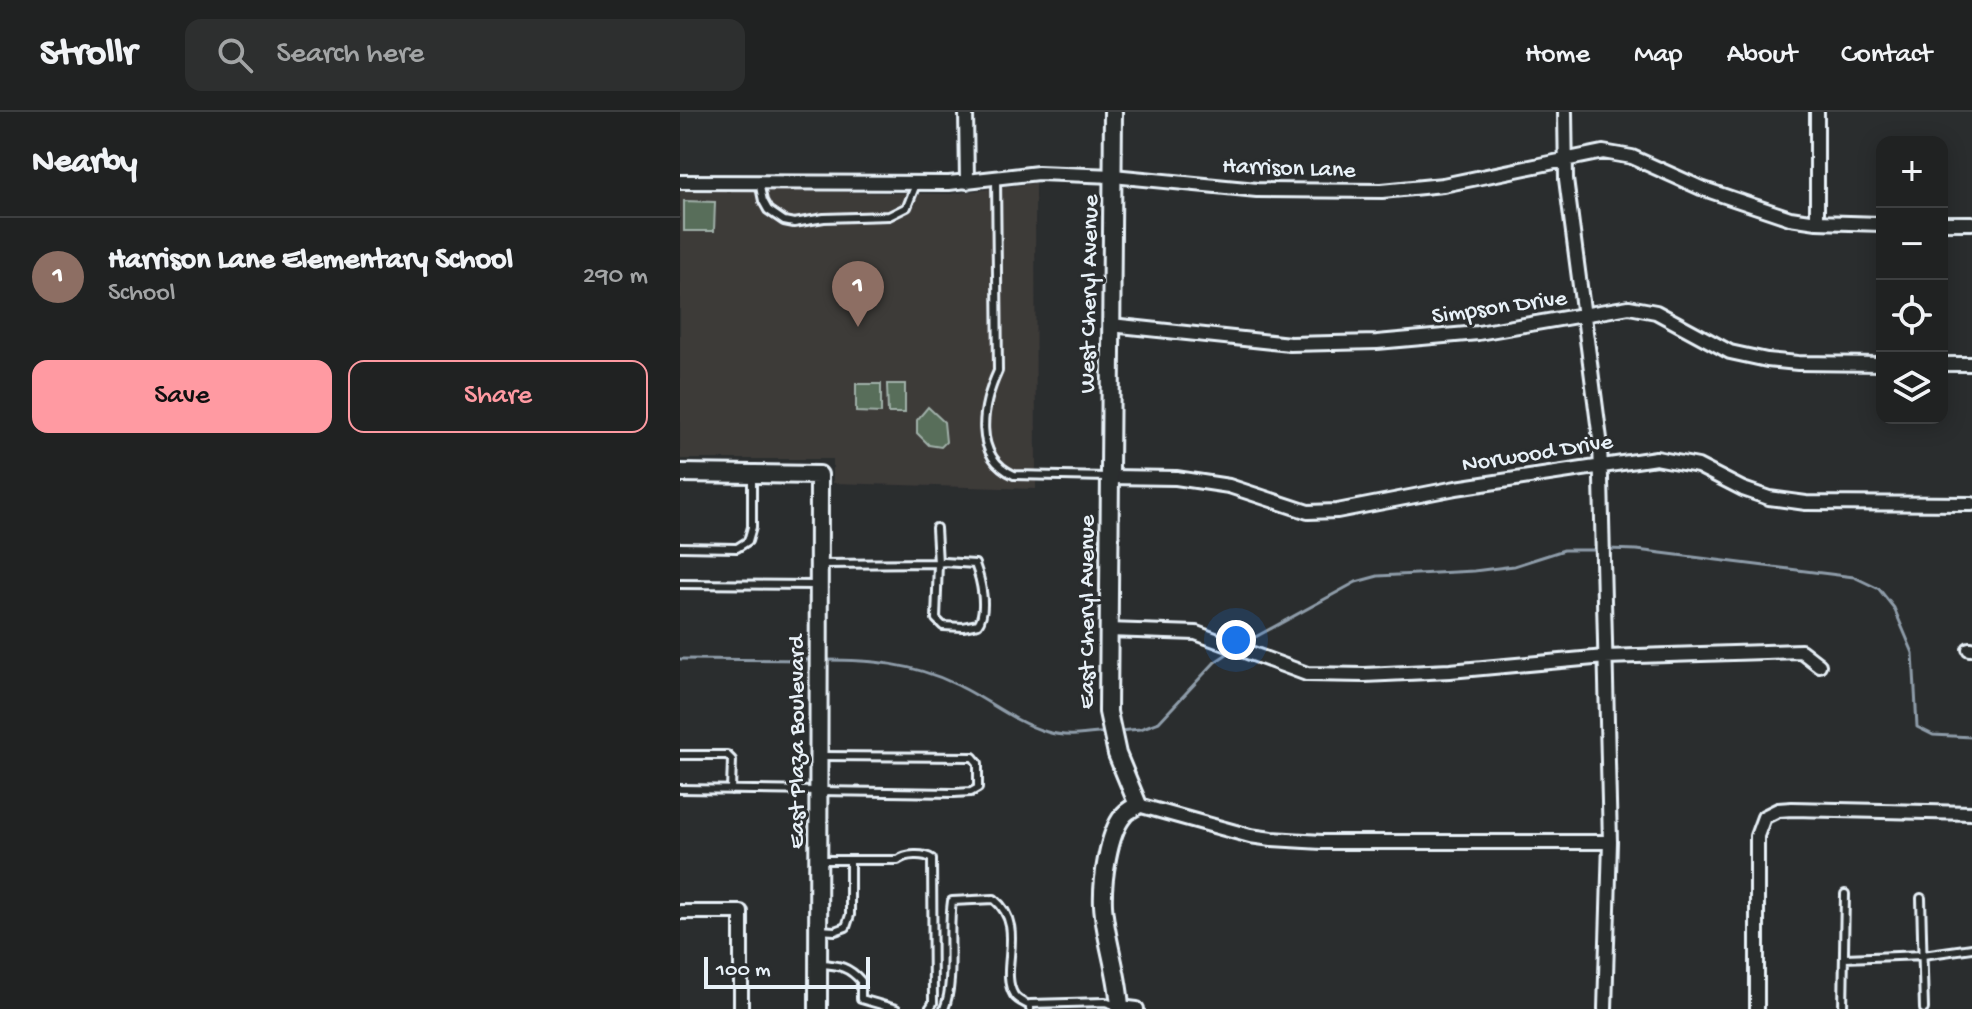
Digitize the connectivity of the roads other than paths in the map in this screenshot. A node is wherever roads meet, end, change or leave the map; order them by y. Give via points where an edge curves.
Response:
1 (966, 112) edge
2 (1113, 112) edge
3 (1565, 112) edge
4 (1817, 112) edge
5 (1566, 159) junction
6 (1113, 176) junction
7 (996, 177) junction
8 (680, 182) edge
9 (759, 182) junction
10 (967, 182) junction
11 (916, 184) junction
12 (1817, 222) junction
13 (1948, 223) edge
14 (1972, 223) edge
15 (1876, 224) edge
16 (1585, 314) junction
17 (1111, 325) junction
18 (1876, 364) edge
19 (1948, 364) edge
20 (1972, 364) edge
21 (1601, 465) junction
22 (680, 473) edge
23 (752, 474) junction
24 (1109, 477) junction
25 (1972, 504) edge
26 (936, 528) dead end
27 (680, 547) edge
28 (938, 563) junction
29 (819, 564) junction
30 (680, 584) edge
31 (819, 585) junction
32 (1108, 630) junction
33 (1605, 657) junction
34 (1819, 665) dead end
35 (680, 755) edge
36 (819, 756) junction
37 (680, 789) edge
38 (731, 790) junction
39 (819, 792) junction
40 (1138, 805) junction
41 (1972, 813) edge
42 (1610, 842) junction
43 (819, 860) junction
44 (850, 860) junction
45 (1845, 894) dead end
46 (1921, 898) dead end
47 (680, 912) edge
48 (818, 930) junction
49 (1972, 948) edge
50 (1923, 955) junction
51 (1845, 958) junction
52 (818, 964) junction
53 (1030, 1008) edge
54 (1126, 1008) edge
55 (741, 1009) edge
56 (818, 1009) edge
57 (896, 1009) edge
58 (929, 1009) edge
59 (944, 1009) edge
60 (1605, 1009) edge
61 (1757, 1009) edge
62 (1843, 1009) edge
63 (1924, 1009) edge

1 - 10 street
2 - 6 street, West Cheryl Avenue
3 - 5 street
4 - 12 street
5 - 6 street, Harrison Lane via 1443,185 1382,191 1257,190
5 - 12 street, Harrison Lane via 1619,153 1730,199
5 - 16 street
6 - 7 street, Harrison Lane
6 - 17 street, West Cheryl Avenue
7 - 10 street, Harrison Lane
7 - 24 lane via 998,371 988,393 985,433 990,456 1014,475
8 - 9 street, Harrison Lane
9 - 11 street, Harrison Lane
9 - 11 lane via 768,210 794,223 889,216 907,207
10 - 11 street, Harrison Lane
12 - 15 street, Harrison Lane
13 - 14 street
16 - 17 street, Simpson Drive via 1478,333 1377,342 1290,344
16 - 18 street, Simpson Drive via 1645,308 1730,352 1767,360
16 - 21 street
17 - 24 street, West Cheryl Avenue
19 - 20 street
21 - 24 street, Norwood Drive via 1308,512 1229,486 1176,478
21 - 25 street, Norwood Drive via 1656,458 1678,461 1769,498 1806,503
21 - 33 street
22 - 23 street
23 - 27 lane via 748,541 737,548
23 - 29 street, East Plaza Boulevard via 819,475
24 - 32 street, East Cheryl Avenue
26 - 28 lane
28 - 28 lane via 936,619 951,627 978,624 982,603 975,564
28 - 29 lane
29 - 31 street, East Plaza Boulevard
30 - 31 lane
31 - 36 street, East Plaza Boulevard
32 - 33 street via 1196,633 1295,671 1364,675
32 - 40 street, East Cheryl Avenue via 1112,738
33 - 34 street via 1801,651
33 - 42 street
35 - 38 lane via 727,755 732,760
36 - 39 street, East Plaza Boulevard
36 - 39 lane via 973,757 978,788
37 - 38 lane
38 - 39 lane
39 - 43 street, East Plaza Boulevard
40 - 42 street via 1272,839
40 - 54 street via 1124,814 1112,835 1104,883 1103,907
41 - 61 street via 1792,809 1764,817 1757,836
42 - 60 street
43 - 44 lane
43 - 48 street, East Plaza Boulevard
44 - 48 lane via 846,927
44 - 58 lane via 932,859
45 - 51 lane
46 - 50 lane
47 - 55 street via 741,912
48 - 52 street, East Plaza Boulevard
49 - 50 lane
50 - 51 lane
50 - 63 lane
51 - 62 lane
52 - 56 street, East Plaza Boulevard
52 - 57 lane via 848,968 861,981 861,999
53 - 54 lane via 1105,1002
53 - 59 lane via 1015,997 1010,925 1005,908 994,899 952,901

